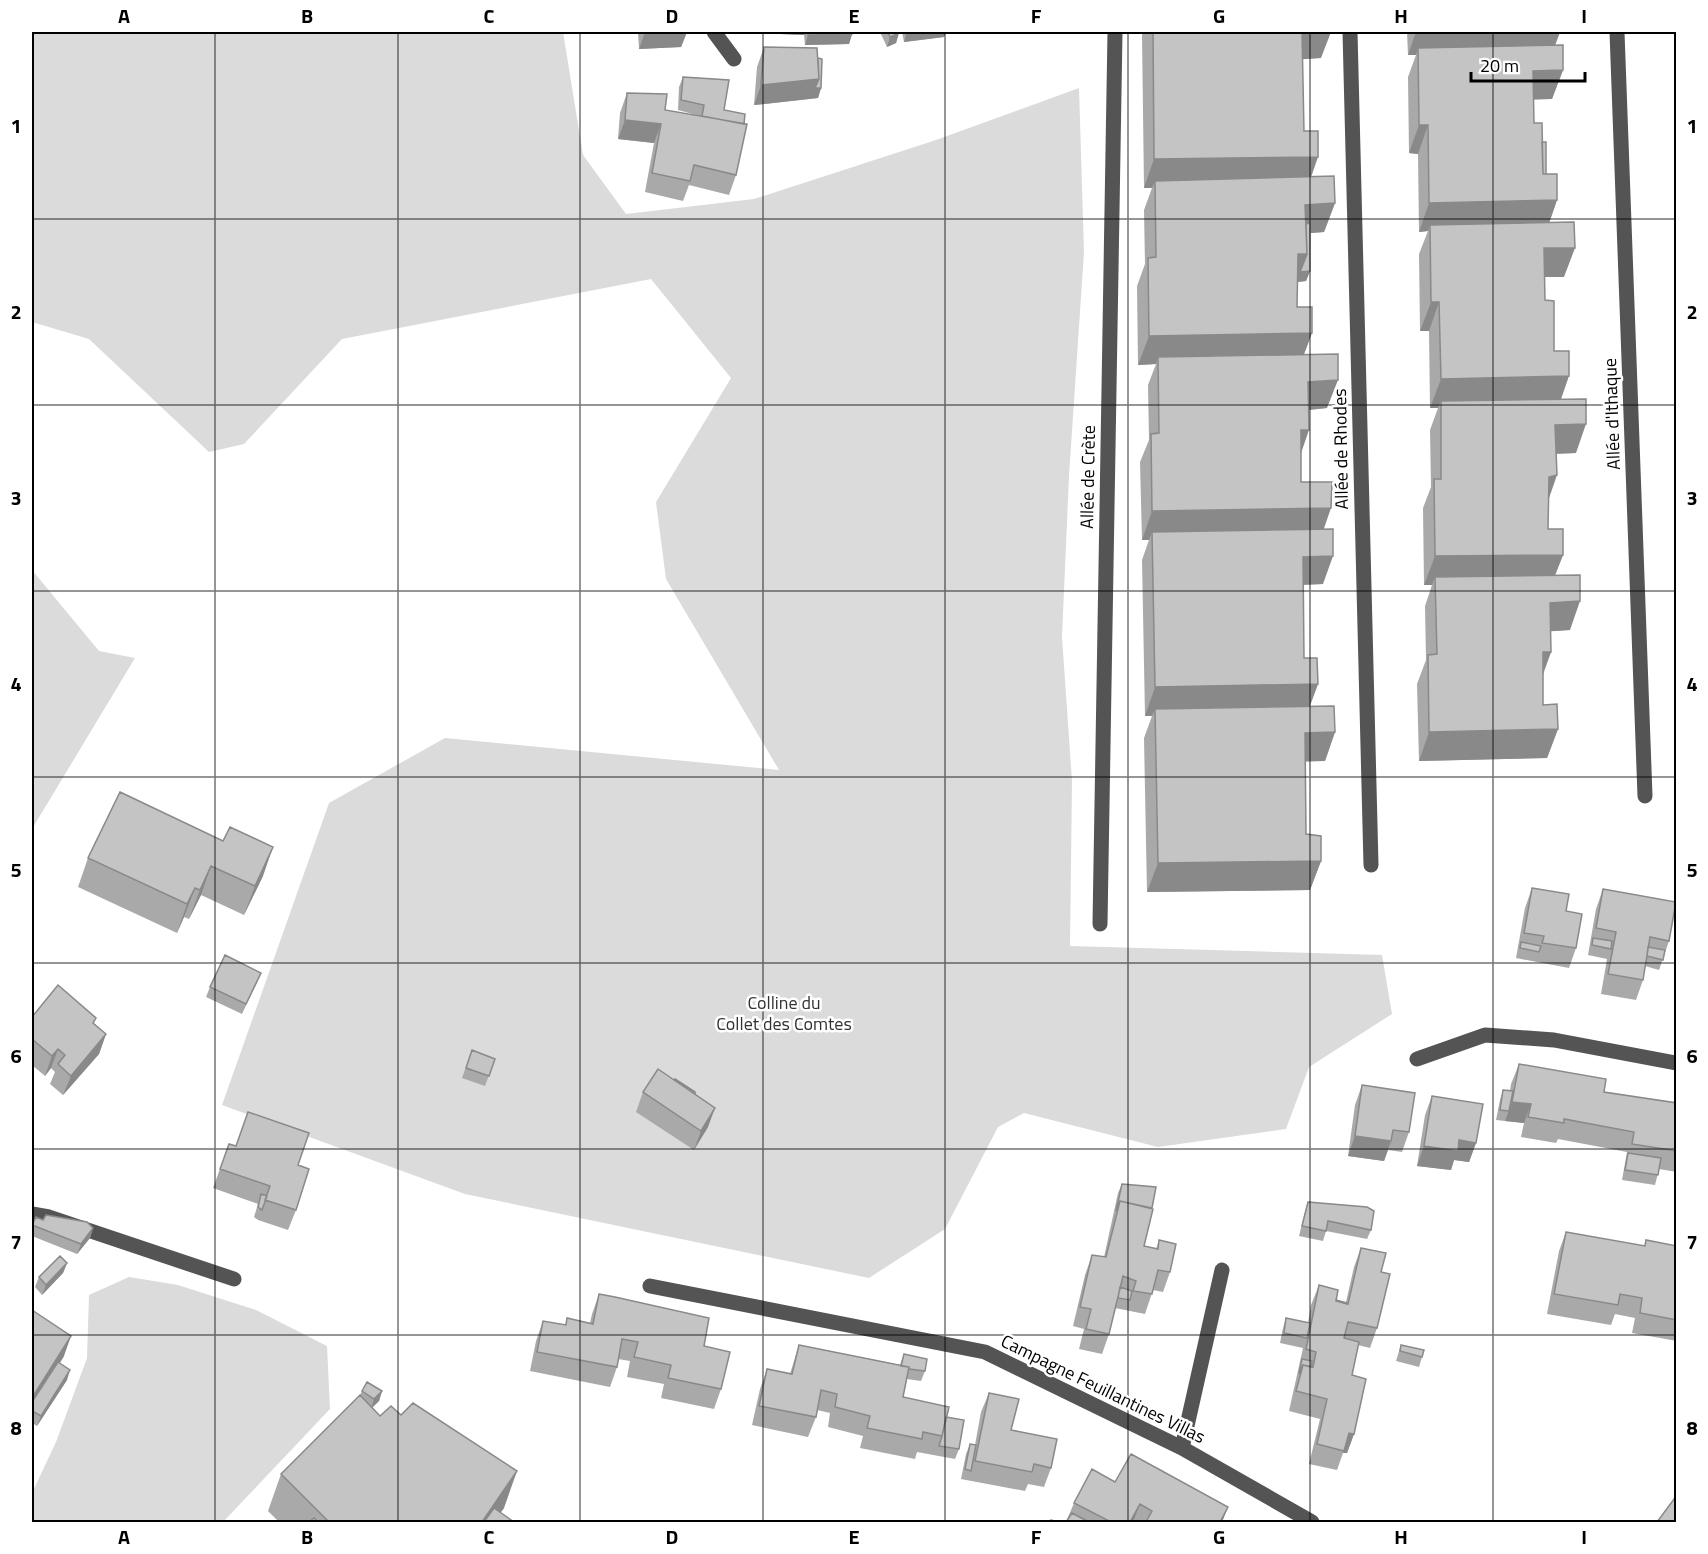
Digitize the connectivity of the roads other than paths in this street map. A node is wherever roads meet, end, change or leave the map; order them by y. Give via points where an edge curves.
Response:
1 (714, 32) edge
2 (1115, 32) edge
3 (1350, 32) edge
4 (1617, 32) edge
5 (734, 59) dead end
6 (1646, 796) dead end
7 (1371, 865) dead end
8 (1100, 924) dead end
9 (1417, 1059) dead end
10 (1677, 1063) edge
11 (32, 1214) edge
12 (1222, 1270) dead end
13 (234, 1279) dead end
14 (650, 1286) dead end
15 (1182, 1448) junction
16 (1312, 1522) edge

1 - 5 street
2 - 8 street, Allée de Crète
3 - 7 street, Allée de Rhodes
4 - 6 street, Allée d'Ithaque
9 - 10 street via 1485,1035 1554,1040
11 - 13 street
12 - 15 street
14 - 15 street, Campagne Feuillantines Villas via 985,1352
15 - 16 street, Campagne Feuillantines Villas

